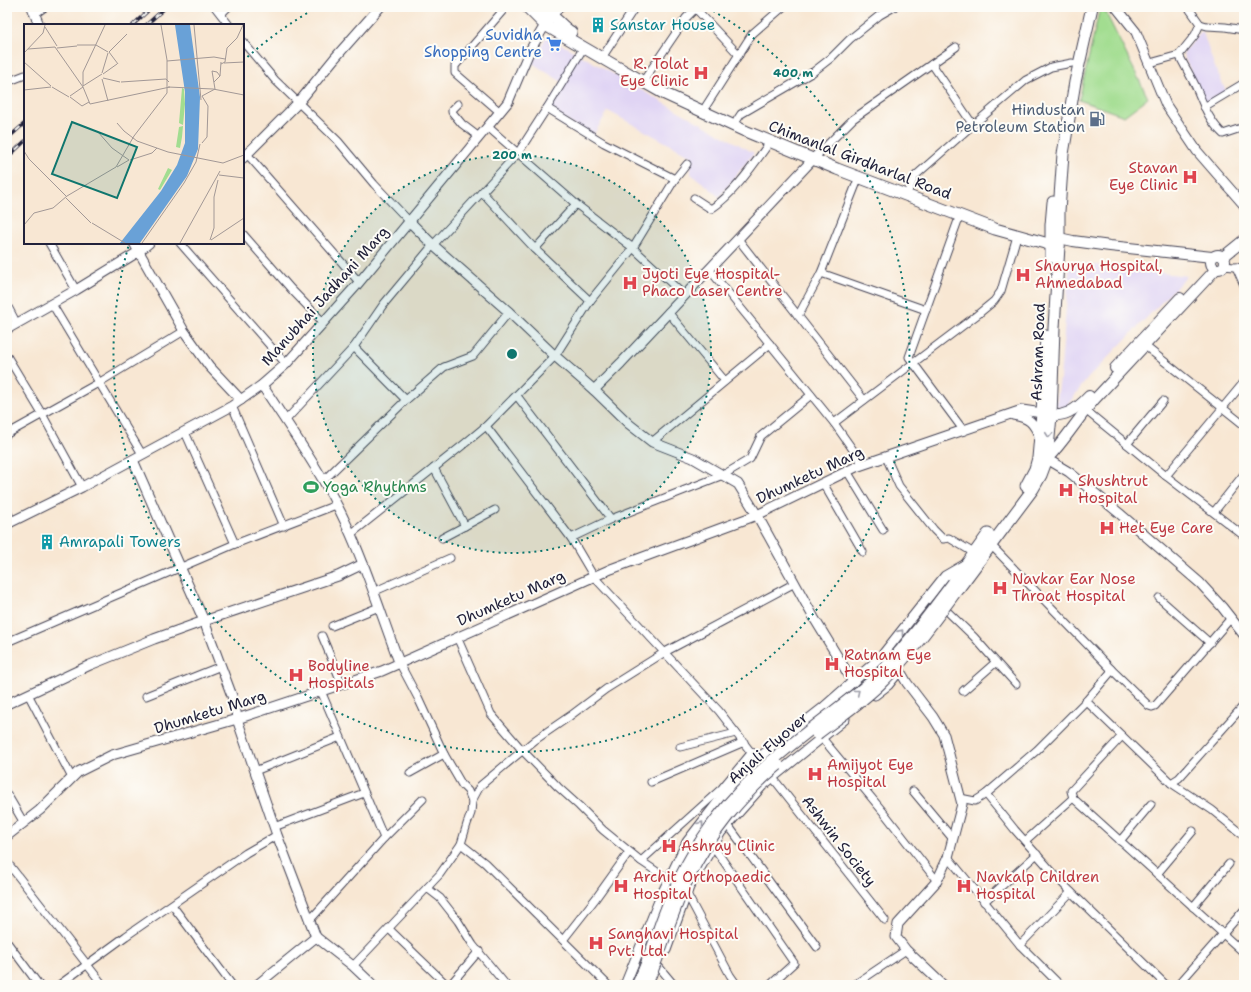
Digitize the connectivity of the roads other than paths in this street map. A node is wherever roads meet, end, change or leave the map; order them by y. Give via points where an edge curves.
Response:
1 (45, 7) edge
2 (215, 7) edge
3 (228, 7) edge
4 (380, 7) edge
5 (506, 7) edge
6 (527, 7) edge
7 (635, 7) edge
8 (783, 7) edge
9 (894, 7) edge
10 (1086, 7) edge
11 (1092, 7) edge
12 (1116, 7) edge
13 (1188, 7) edge
14 (34, 10) edge
15 (221, 14) junction
16 (548, 14) edge
17 (39, 24) edge
18 (228, 24) edge
19 (1200, 24) junction
20 (1244, 30) edge
21 (244, 43) edge
22 (584, 47) junction
23 (956, 47) dead end
24 (605, 53) junction
25 (739, 55) junction
26 (1179, 55) junction
27 (1072, 63) junction
28 (1150, 63) junction
29 (932, 64) junction
30 (24, 75) edge
31 (646, 76) junction
32 (7, 82) edge
33 (1244, 83) edge
34 (299, 102) junction
35 (458, 104) dead end
36 (706, 106) junction
37 (1204, 107) junction
38 (547, 108) junction
39 (500, 112) junction
40 (737, 120) junction
41 (972, 125) junction
42 (488, 127) junction
43 (1244, 127) edge
44 (479, 137) junction
45 (770, 142) junction
46 (518, 153) junction
47 (245, 156) edge
48 (815, 157) junction
49 (688, 164) dead end
50 (859, 177) junction
51 (675, 179) junction
52 (909, 189) junction
53 (482, 192) junction
54 (694, 198) dead end
55 (576, 204) junction
56 (1244, 205) edge
57 (960, 215) junction
58 (410, 222) junction
59 (244, 235) edge
60 (1017, 236) junction
61 (738, 239) junction
62 (1244, 240) edge
63 (1055, 241) junction
64 (50, 244) edge
65 (134, 244) edge
66 (148, 244) edge
67 (181, 244) edge
68 (433, 245) junction
69 (633, 248) junction
70 (535, 249) junction
71 (138, 252) junction
72 (1216, 263) junction
73 (1236, 267) junction
74 (1244, 268) edge
75 (709, 269) junction
76 (821, 273) junction
77 (359, 282) junction
78 (1244, 285) edge
79 (76, 290) junction
80 (684, 295) junction
81 (590, 301) junction
82 (52, 304) junction
83 (7, 305) edge
84 (926, 310) junction
85 (509, 312) junction
86 (668, 312) junction
87 (798, 316) junction
88 (324, 322) junction
89 (17, 324) junction
90 (7, 329) edge
91 (184, 330) junction
92 (770, 344) junction
93 (1145, 346) junction
94 (354, 347) junction
95 (7, 356) edge
96 (555, 356) junction
97 (913, 362) junction
98 (286, 364) junction
99 (725, 381) junction
100 (100, 382) junction
101 (1244, 382) edge
102 (262, 385) junction
103 (594, 390) junction
104 (811, 395) junction
105 (517, 396) junction
106 (241, 400) junction
107 (406, 400) junction
108 (864, 400) junction
109 (1162, 401) dead end
110 (232, 406) junction
111 (1083, 407) junction
112 (1222, 408) junction
113 (42, 414) junction
114 (1012, 414) junction
115 (1046, 414) junction
116 (286, 421) junction
117 (834, 423) junction
118 (486, 426) junction
119 (1244, 426) edge
120 (964, 431) junction
121 (185, 432) junction
122 (7, 434) edge
123 (1040, 437) junction
124 (652, 442) junction
125 (1127, 444) junction
126 (142, 454) junction
127 (886, 457) junction
128 (1042, 459) junction
129 (133, 460) junction
130 (863, 464) junction
131 (434, 468) junction
132 (847, 471) junction
133 (1244, 474) edge
134 (723, 475) junction
135 (1166, 476) junction
136 (324, 480) junction
137 (823, 483) junction
138 (82, 487) junction
139 (336, 505) junction
140 (495, 510) dead end
141 (7, 511) edge
142 (1214, 512) junction
143 (757, 515) junction
144 (612, 519) junction
145 (9, 523) edge
146 (284, 526) junction
147 (465, 526) junction
148 (883, 530) dead end
149 (351, 534) junction
150 (1244, 536) edge
151 (442, 538) dead end
152 (571, 538) junction
153 (235, 544) junction
154 (990, 544) junction
155 (863, 552) dead end
156 (974, 553) junction
157 (450, 558) dead end
158 (363, 564) junction
159 (965, 565) junction
160 (180, 568) junction
161 (594, 576) junction
162 (795, 583) junction
163 (959, 584) junction
164 (373, 592) junction
165 (1159, 598) dead end
166 (379, 607) junction
167 (947, 611) junction
168 (1231, 618) junction
169 (204, 621) junction
170 (332, 626) dead end
171 (1244, 635) edge
172 (322, 636) dead end
173 (457, 637) junction
174 (7, 642) edge
175 (1210, 643) junction
176 (665, 652) junction
177 (399, 662) junction
178 (996, 662) junction
179 (221, 666) junction
180 (1111, 669) junction
181 (900, 671) junction
182 (853, 682) junction
183 (342, 684) junction
184 (1016, 684) dead end
185 (320, 691) junction
186 (963, 691) dead end
187 (28, 694) junction
188 (146, 696) dead end
189 (1086, 701) junction
190 (7, 704) edge
191 (1244, 705) edge
192 (237, 719) junction
193 (736, 733) junction
194 (1122, 736) junction
195 (340, 737) junction
196 (822, 738) junction
197 (744, 742) junction
198 (680, 747) dead end
199 (522, 750) junction
200 (444, 754) junction
201 (755, 756) junction
202 (255, 771) junction
203 (410, 773) dead end
204 (72, 778) junction
205 (773, 778) junction
206 (651, 782) dead end
207 (1171, 783) junction
208 (913, 791) dead end
209 (364, 793) junction
210 (7, 794) edge
211 (986, 794) junction
212 (422, 798) dead end
213 (960, 798) junction
214 (1073, 798) junction
215 (472, 801) junction
216 (1151, 804) dead end
217 (24, 823) junction
218 (728, 825) junction
219 (276, 831) junction
220 (1193, 831) dead end
221 (7, 836) edge
222 (1244, 836) edge
223 (384, 838) junction
224 (953, 839) junction
225 (1025, 841) junction
226 (1120, 841) junction
227 (461, 844) junction
228 (713, 846) junction
229 (629, 852) junction
230 (1037, 854) junction
231 (948, 857) junction
232 (641, 861) junction
233 (7, 862) edge
234 (1229, 864) dead end
235 (1157, 874) junction
236 (669, 880) junction
237 (937, 881) junction
238 (427, 888) junction
239 (1071, 892) junction
240 (686, 894) junction
241 (984, 902) junction
242 (172, 905) junction
243 (1193, 907) junction
244 (1244, 910) edge
245 (310, 920) junction
246 (885, 920) dead end
247 (389, 929) junction
248 (1223, 934) junction
249 (316, 937) junction
250 (563, 940) junction
251 (7, 942) edge
252 (1020, 945) junction
253 (817, 947) dead end
254 (906, 950) junction
255 (479, 951) junction
256 (1244, 952) edge
257 (87, 965) junction
258 (354, 966) junction
259 (659, 967) junction
260 (39, 985) edge
261 (59, 985) edge
262 (103, 985) edge
263 (232, 985) edge
264 (257, 985) edge
265 (373, 985) edge
266 (447, 985) edge
267 (450, 985) edge
268 (506, 985) edge
269 (608, 985) edge
270 (624, 985) edge
271 (636, 985) edge
272 (646, 985) edge
273 (649, 985) edge
274 (674, 985) edge
275 (737, 985) edge
276 (770, 985) edge
277 (856, 985) edge
278 (943, 985) edge
279 (1060, 985) edge
280 (1166, 985) edge
281 (1178, 985) edge

1 - 14 street
2 - 15 street
3 - 15 street
4 - 34 street
5 - 39 street via 455,66 455,73
6 - 16 main road, Chimanlal Girdharlal Road
7 - 24 street
8 - 25 street via 752,34
9 - 40 street via 850,39 813,72 741,114
10 - 27 main road, Ashram Road
11 - 63 main road, Ashram Road via 1075,82 1063,154
12 - 28 street via 1136,32
13 - 19 street
14 - 17 street
15 - 18 street
16 - 22 main road, Chimanlal Girdharlal Road
16 - 24 main road, Chimanlal Girdharlal Road via 565,29
16 - 39 street, Manubhai Jadhani Marg via 508,102
19 - 20 street
19 - 26 street via 1195,35
21 - 34 street via 275,80
22 - 38 street
22 - 45 main road, Chimanlal Girdharlal Road via 665,94
23 - 29 street
24 - 31 main road, Chimanlal Girdharlal Road
25 - 31 street via 697,10 694,10
25 - 36 street
26 - 28 street
26 - 37 street
27 - 41 street via 1051,67 1026,80
27 - 63 main road, Ashram Road via 1059,131 1054,180
28 - 56 street via 1166,105 1180,128
29 - 41 street
29 - 48 street via 853,119
30 - 32 street
31 - 36 main road, Chimanlal Girdharlal Road
33 - 37 street
34 - 47 street
34 - 58 street via 338,141
35 - 44 street via 452,112 462,124
36 - 40 main road, Chimanlal Girdharlal Road
37 - 43 street via 1215,127 1223,134
38 - 46 street
38 - 51 street via 604,143
39 - 42 street, Manubhai Jadhani Marg
40 - 48 main road, Chimanlal Girdharlal Road
41 - 52 street via 915,176
42 - 44 street, Manubhai Jadhani Marg
42 - 46 street
44 - 58 street, Manubhai Jadhani Marg
45 - 48 main road, Chimanlal Girdharlal Road
45 - 54 street via 721,202 711,209
46 - 53 street
46 - 55 street
47 - 77 street
48 - 50 main road, Chimanlal Girdharlal Road
48 - 52 main road, Chimanlal Girdharlal Road
48 - 61 street
49 - 51 street
50 - 57 main road, Chimanlal Girdharlal Road
50 - 76 street
51 - 69 street
52 - 63 main road, Chimanlal Girdharlal Road via 997,224
53 - 68 street
53 - 70 street
55 - 69 street
55 - 70 street
57 - 60 main road, Chimanlal Girdharlal Road
57 - 84 street
58 - 68 street
58 - 77 street, Manubhai Jadhani Marg
59 - 88 street
60 - 63 main road, Chimanlal Girdharlal Road
60 - 97 street via 998,297
61 - 75 street
61 - 87 street
62 - 72 main road
63 - 72 main road, Chimanlal Girdharlal Road via 1149,257
63 - 115 main road, Ashram Road
64 - 79 street
65 - 71 street
66 - 71 street
67 - 98 street
68 - 85 street
68 - 94 street via 383,305
69 - 80 street
69 - 81 street
70 - 81 street
71 - 79 street
71 - 91 street
72 - 73 street
72 - 93 main road
72 - 111 main road
73 - 74 street
73 - 78 street
75 - 80 street
75 - 92 street
76 - 84 street
76 - 87 street
77 - 88 street, Manubhai Jadhani Marg
79 - 82 street
80 - 86 street
81 - 96 street
82 - 89 street
82 - 100 street
83 - 89 street
84 - 97 street via 909,357
85 - 96 street
85 - 107 street via 472,356 444,367
86 - 99 street
86 - 103 street
87 - 108 street
88 - 98 street, Manubhai Jadhani Marg
89 - 90 street
91 - 100 street
91 - 106 street via 209,366
92 - 99 street
92 - 104 street
93 - 111 main road
93 - 112 street
94 - 107 street
94 - 116 street
95 - 113 street
96 - 103 street
96 - 105 street
97 - 108 street
97 - 120 street
98 - 102 street, Manubhai Jadhani Marg
99 - 124 street
100 - 113 street
100 - 126 street
101 - 112 street
102 - 106 street, Manubhai Jadhani Marg
102 - 116 street
103 - 124 street via 628,424
104 - 117 street
104 - 134 street via 761,436 750,459
105 - 118 street
105 - 144 street
106 - 110 street, Manubhai Jadhani Marg
107 - 136 street
108 - 117 street
109 - 125 street
110 - 121 street, Manubhai Jadhani Marg
110 - 146 street
111 - 115 main road via 1059,416
111 - 125 street
111 - 128 main road via 1056,450
112 - 119 street
112 - 135 street
113 - 122 street
113 - 138 street
114 - 115 street, Dhumketu Marg via 1022,410
114 - 120 street, Dhumketu Marg
114 - 123 street via 1033,423
115 - 123 main road, Ashram Road
115 -> 128 main road, Ashram Road
116 - 136 street
117 - 130 street
118 - 131 street
118 - 152 street
120 - 127 street, Dhumketu Marg
121 - 126 street, Manubhai Jadhani Marg
121 - 153 street
123 - 128 main road, Ashram Road
124 - 134 street via 693,458
125 - 135 street
126 - 129 street, Manubhai Jadhani Marg
127 - 130 street, Dhumketu Marg
127 - 156 street via 899,486 934,530 943,539 948,538
128 - 154 main road, Ashram Road via 1041,475
128 - 156 main road, Ashram Road
128 - 168 street via 1069,472 1119,513 1200,583
129 - 138 street, Manubhai Jadhani Marg
129 - 160 street
130 - 132 street, Dhumketu Marg
131 - 147 street
131 - 149 street
132 - 137 street, Dhumketu Marg
132 - 148 street
133 - 142 street
134 - 143 street via 738,484
134 - 144 street
135 - 142 street
136 - 139 street
137 - 143 street, Dhumketu Marg
137 - 155 street
138 - 145 street, Manubhai Jadhani Marg
139 - 146 street
139 - 149 street
140 - 147 street
141 - 145 street
142 - 150 street
143 - 161 street, Dhumketu Marg
143 - 162 street
144 - 152 street
146 - 153 street
147 - 151 street
149 - 158 street
152 - 161 street
153 - 160 street
154 - 163 main road, Ashram Road
154 - 180 street
156 - 159 main road, Ashram Road
157 - 164 street
158 - 164 street
158 - 169 street via 338,576
159 - 163 main road, Anjali Flyover
182 -> 159 street via 880,658 945,576
160 - 169 street
160 - 174 street
161 - 173 street, Dhumketu Marg
161 - 176 street
162 - 176 street
162 - 182 street
163 - 167 street via 960,596
271 -> 163 main road, Anjali Flyover, bridge via 644,972 681,874 718,816 767,765 878,676
163 - 272 main road, Anjali Flyover, bridge via 917,644 883,681 771,771 724,821 689,877
164 - 166 street
165 - 175 street
166 - 170 street
166 - 177 street
167 - 178 street
167 - 181 street
168 - 171 street
168 - 175 street
169 - 179 street
169 - 187 street via 90,665
172 - 183 street
173 - 177 street, Dhumketu Marg
173 - 199 street via 491,714
175 - 180 street via 1152,707
176 - 193 street via 720,711
176 - 199 street via 606,689
177 - 183 street, Dhumketu Marg via 382,671
177 - 200 street
178 - 184 street
178 - 186 street
179 - 188 street
179 - 192 street via 235,704
180 - 189 street
181 - 196 street via 888,685
181 - 213 street via 944,735
182 - 201 street
183 - 185 street, Dhumketu Marg
185 - 192 street, Dhumketu Marg
185 - 195 street
187 - 190 street
187 - 204 street
189 - 194 street
189 - 211 street via 1037,750
191 - 207 street via 1179,778
192 - 202 street
192 - 204 street, Dhumketu Marg via 112,755 78,772
193 - 197 street
193 - 198 street
194 - 207 street
194 - 214 street via 1071,790
195 - 202 street
195 - 209 street
196 - 205 street
196 - 237 street
197 - 201 street
197 - 206 street
199 - 215 street via 480,786
199 - 229 street via 603,830
200 - 203 street
200 - 215 street
201 - 205 street
201 - 232 street
236 -> 201 street via 687,842
202 - 219 street
204 - 217 street, Dhumketu Marg
205 - 218 street via 762,786
205 - 246 street, Ashwin Society
207 - 222 street via 1212,810
208 - 224 street
209 - 219 street
209 - 223 street
210 - 217 street
211 - 213 street via 975,801
211 - 225 street
212 - 223 street
213 - 224 street via 962,804
214 - 225 street
214 - 226 street
215 - 227 street via 471,813
216 - 226 street
217 - 221 street, Dhumketu Marg
218 - 228 street
218 - 253 street
219 - 242 street
219 - 245 street
220 - 235 street
223 - 245 street
224 - 231 street
225 - 230 street
226 - 235 street
227 - 238 street
227 - 250 street via 485,863
228 - 240 street
228 - 276 street via 794,963
229 - 232 street
229 - 250 street
230 - 239 street
230 - 241 street
231 - 237 street
231 - 241 street
232 - 236 street
233 - 257 street
234 - 243 street
235 - 243 street
236 - 240 street
236 - 270 street
237 - 254 street via 898,924 896,937
238 - 247 street
238 - 255 street via 440,898
239 - 252 street
239 - 280 street
240 - 259 street
240 - 275 street
241 - 252 street
242 - 257 street
242 - 263 street
243 - 248 street
244 - 248 street
245 - 249 street
247 - 258 street
247 - 266 street
248 - 256 street
248 - 281 street
249 - 258 street
249 - 264 street
250 - 269 street
251 - 260 street
252 - 279 street
254 - 277 street
254 - 278 street
255 - 267 street
255 - 268 street
257 - 261 street
257 - 262 street
258 - 265 street
259 - 273 street
259 - 274 street

